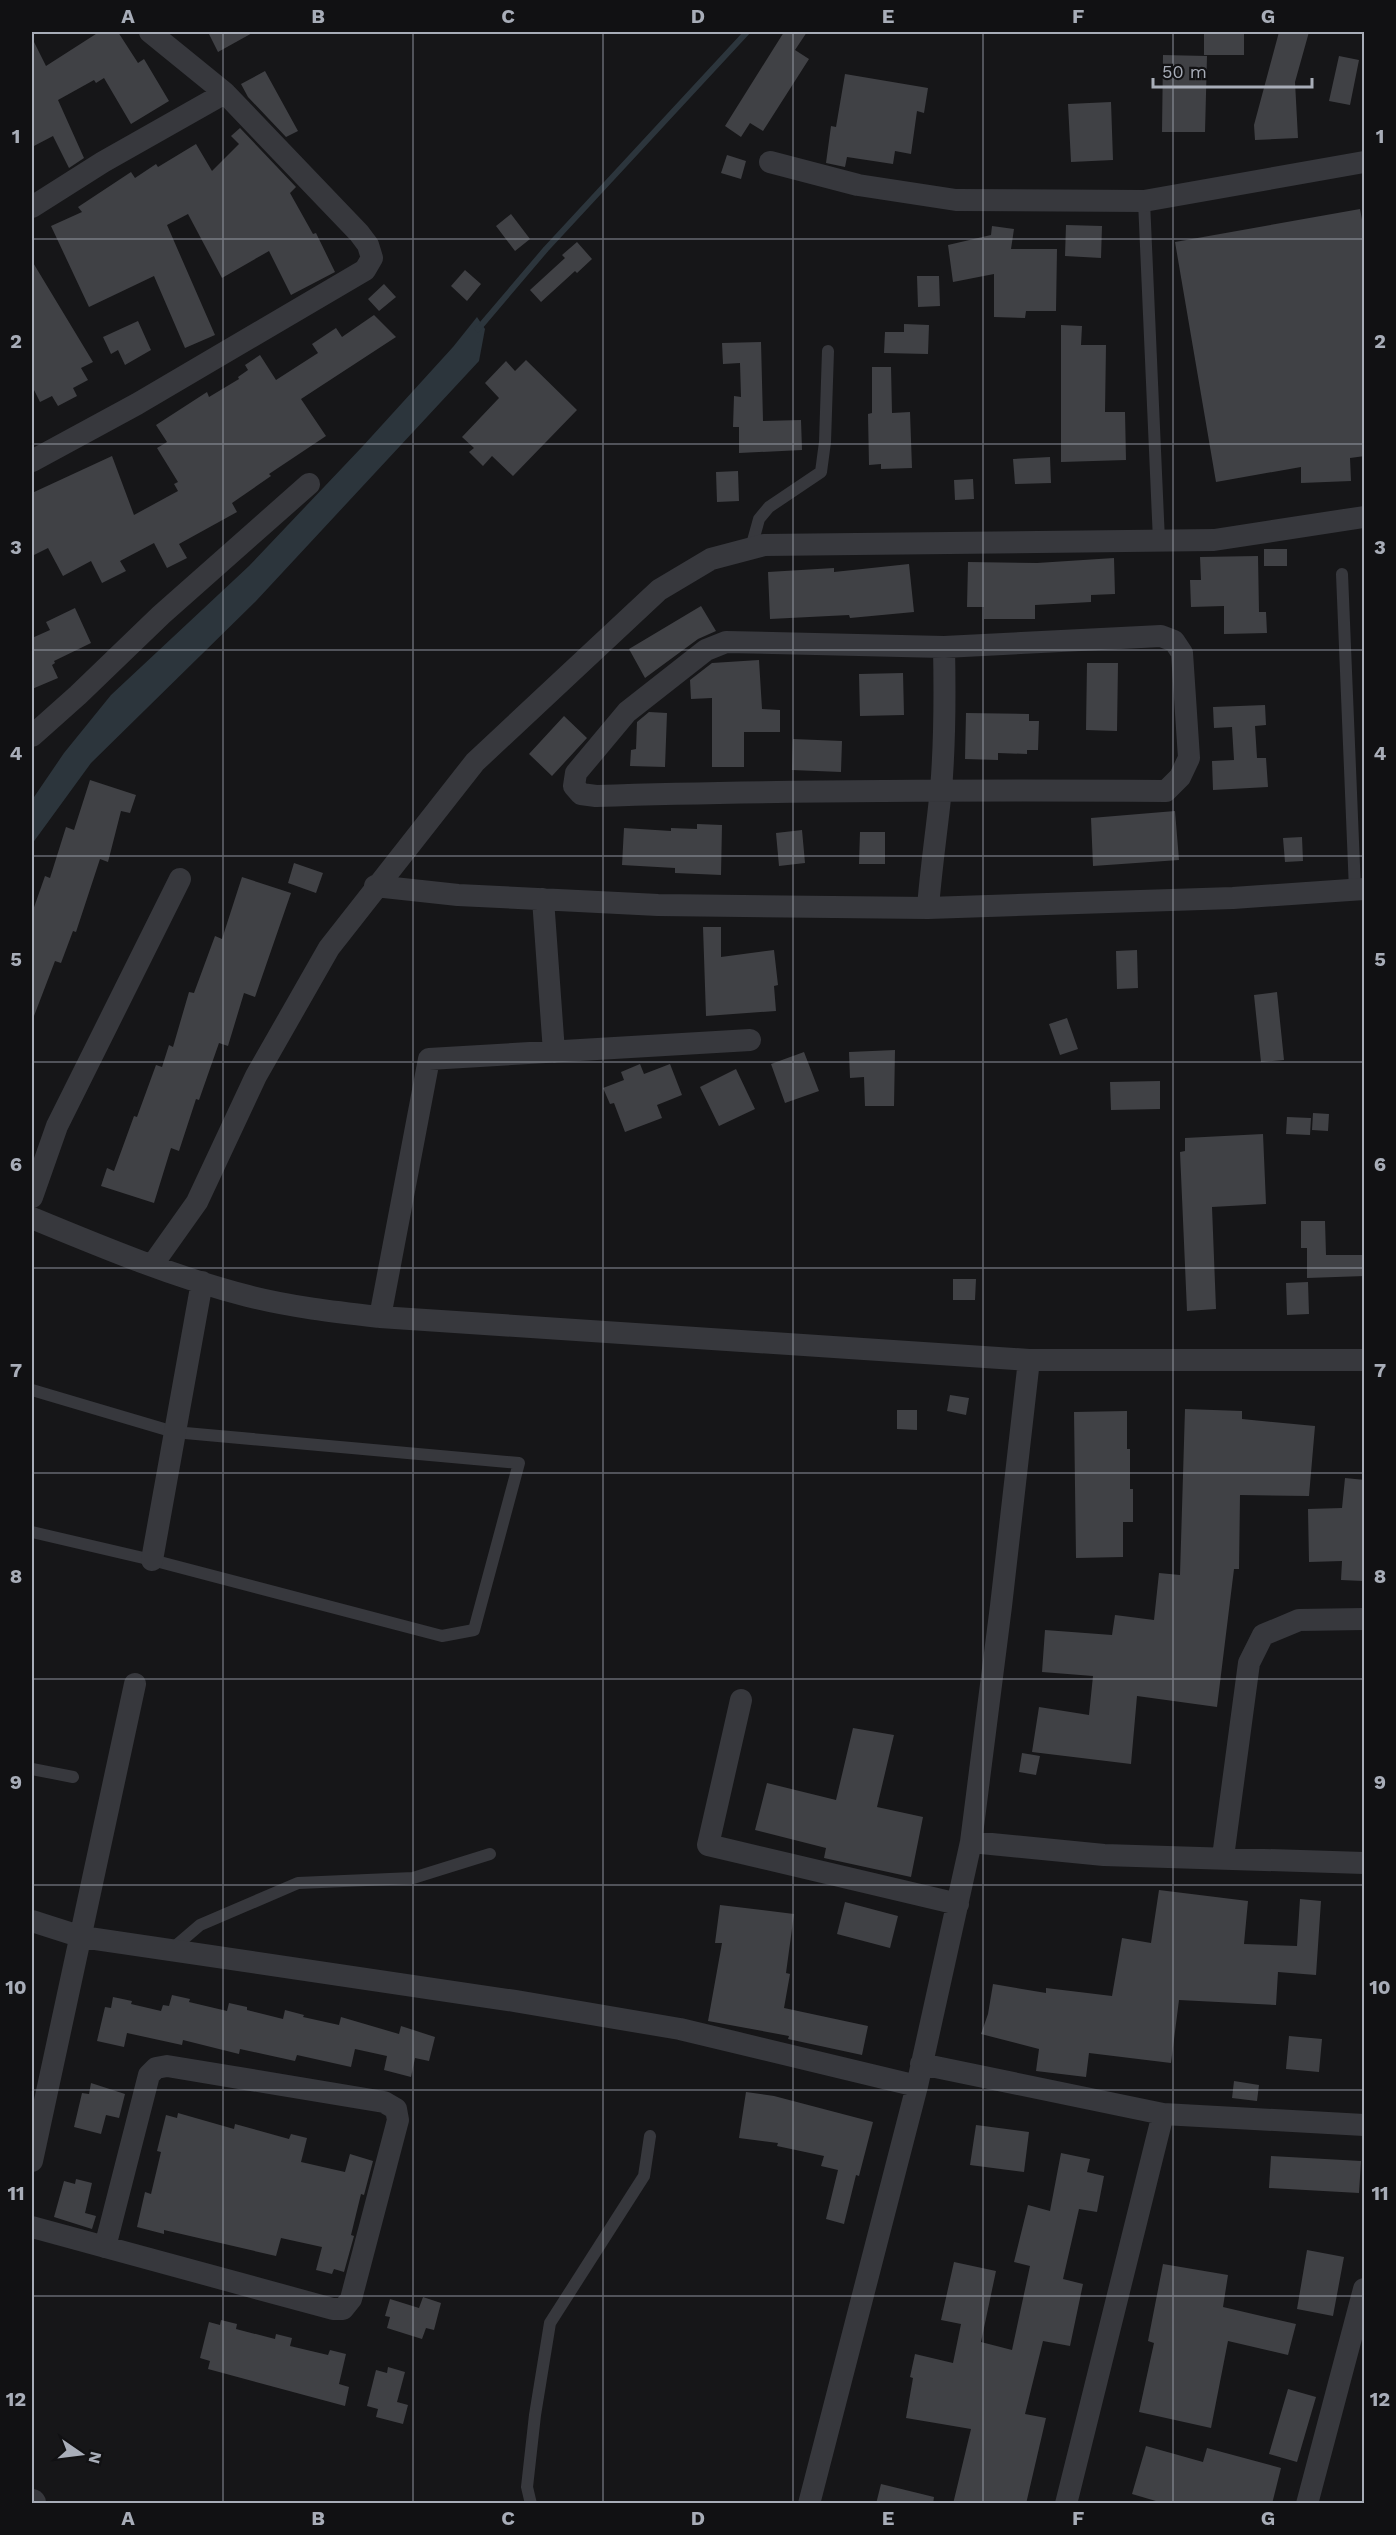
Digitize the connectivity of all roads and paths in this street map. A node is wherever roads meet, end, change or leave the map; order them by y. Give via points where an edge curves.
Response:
1 (150, 32) edge
2 (225, 93) junction
3 (770, 162) dead end
4 (1365, 162) edge
5 (1144, 201) junction
6 (32, 207) edge
7 (828, 351) dead end
8 (32, 461) edge
9 (309, 484) dead end
10 (1365, 517) edge
11 (1159, 541) junction
12 (751, 548) junction
13 (1342, 574) dead end
14 (944, 647) junction
15 (32, 736) edge
16 (941, 790) junction
17 (180, 879) dead end
18 (375, 886) junction
19 (1360, 889) edge
20 (543, 899) junction
21 (928, 908) junction
22 (750, 1040) dead end
23 (554, 1052) junction
24 (32, 1197) edge
25 (32, 1218) edge
26 (153, 1264) junction
27 (202, 1282) junction
28 (380, 1317) junction
29 (1365, 1359) edge
30 (1029, 1360) junction
31 (32, 1389) edge
32 (174, 1432) junction
33 (32, 1532) edge
34 (152, 1560) junction
35 (1365, 1619) edge
36 (135, 1684) dead end
37 (741, 1700) dead end
38 (32, 1768) edge
39 (73, 1777) dead end
40 (971, 1842) junction
41 (490, 1854) dead end
42 (1223, 1857) junction
43 (1365, 1863) edge
44 (958, 1904) junction
45 (32, 1921) edge
46 (82, 1937) junction
47 (172, 1949) junction
48 (919, 2075) junction
49 (38, 2106) edge
50 (1163, 2114) junction
51 (1365, 2125) edge
52 (650, 2136) dead end
53 (32, 2161) edge
54 (32, 2227) edge
55 (105, 2247) junction
56 (1365, 2289) edge
57 (531, 2504) edge
58 (809, 2504) edge
59 (1066, 2504) edge
60 (1307, 2504) edge

1 - 2 street
2 - 6 street
2 - 8 street via 359,233 372,258 365,270
3 - 5 street via 858,185 956,200
4 - 5 street
5 - 11 lane
7 - 12 lane via 821,472 769,507 759,519
9 - 15 street
10 - 11 street via 1214,540
11 - 12 street
12 - 18 street via 711,559 659,590 475,762
13 - 19 lane
14 - 16 street
14 - 16 street via 1161,636 1174,641 1182,653 1189,758 1180,777 1166,791
14 - 16 street via 726,642 706,650 627,712 576,773 574,786 581,794 596,796
16 - 21 street
17 - 24 street via 57,1126
18 - 20 street
18 - 26 street via 329,948 256,1076 197,1202
19 - 21 street via 1233,898
20 - 21 street via 658,905
20 - 23 street
22 - 23 street
23 - 28 street via 429,1059
25 - 26 street
26 - 27 street
27 - 28 street via 249,1296
27 - 32 street
28 - 30 street
29 - 30 street
30 - 40 street
31 - 32 lane
32 - 34 street
32 - 34 lane via 519,1463 474,1630 442,1636
33 - 34 lane
35 - 42 street via 1299,1620 1263,1635 1249,1663
36 - 46 street
37 - 44 street via 708,1845
38 - 39 lane
40 - 42 street via 1104,1855
40 - 44 street
41 - 47 lane via 413,1878 298,1883 200,1925
42 - 43 street
44 - 48 street
45 - 46 street
46 - 47 street
46 - 49 street
47 - 48 street via 680,2029
48 - 50 street
48 - 58 street
49 - 53 street
50 - 51 street
50 - 59 street
52 - 57 lane via 644,2176 550,2323 527,2487
54 - 55 street
55 - 55 street via 343,2309 354,2288 398,2120 396,2109 384,2102 167,2066 156,2068 148,2075
56 - 60 street

